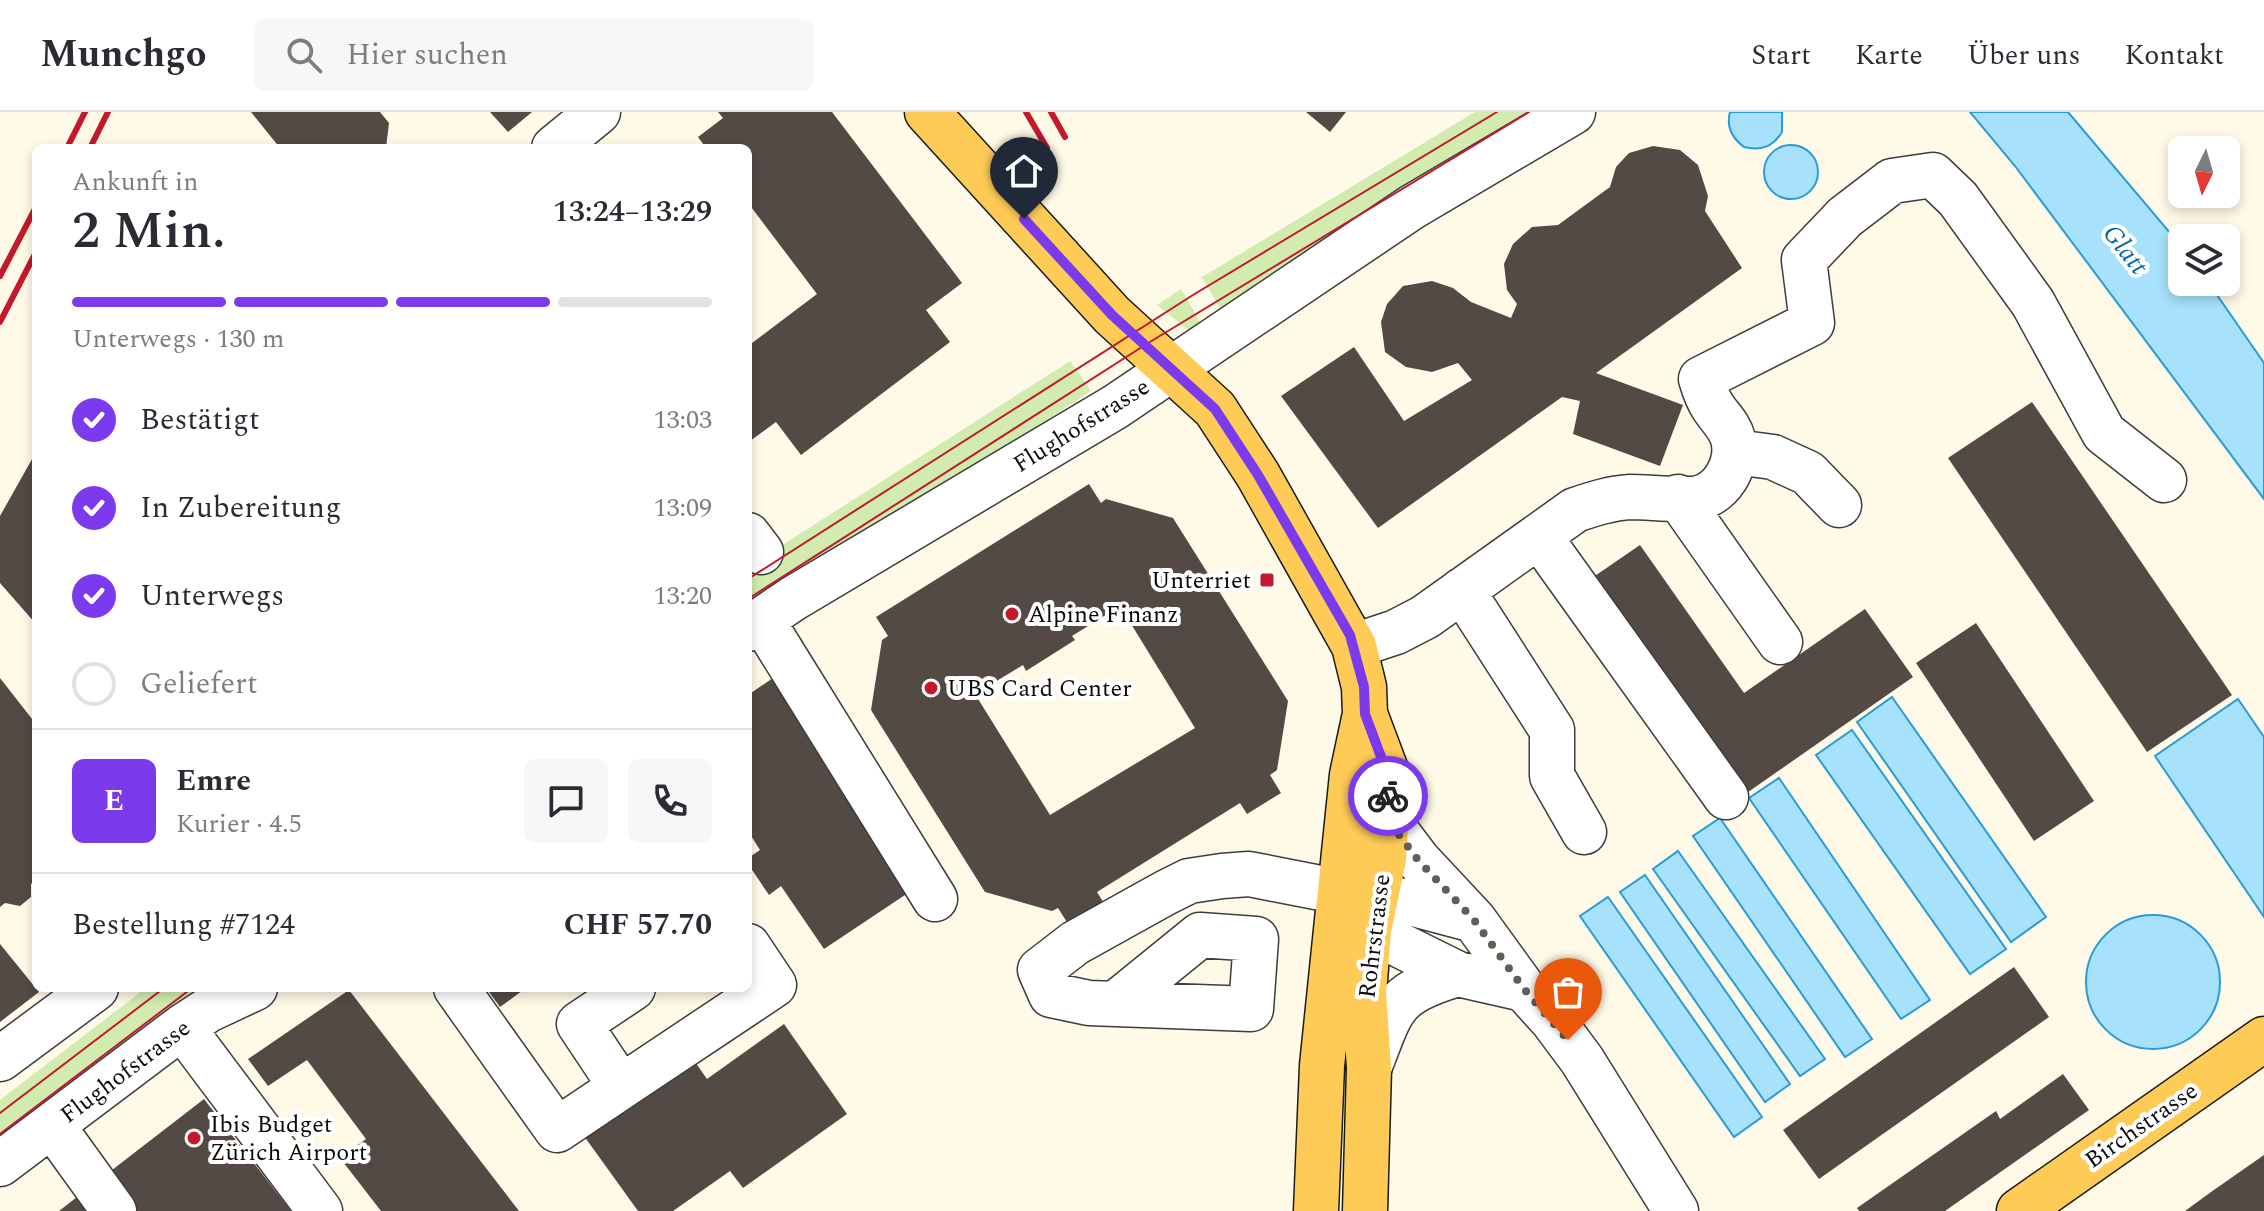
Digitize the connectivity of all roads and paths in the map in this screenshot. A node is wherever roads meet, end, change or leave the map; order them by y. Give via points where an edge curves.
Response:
1 (598, 112) edge
2 (927, 112) edge
3 (1573, 112) edge
4 (559, 144) edge
5 (1170, 368) junction
6 (1735, 452) junction
7 (2164, 480) dead end
8 (1678, 497) junction
9 (1839, 505) dead end
10 (1539, 536) junction
11 (1462, 590) junction
12 (755, 624) edge
13 (1780, 642) dead end
14 (1354, 646) junction
15 (1365, 714) junction
16 (1726, 797) dead end
17 (1387, 819) junction
18 (1584, 832) dead end
19 (935, 899) dead end
20 (1362, 905) junction
21 (1474, 920) junction
22 (752, 952) edge
23 (1458, 974) junction
24 (1524, 989) junction
25 (91, 992) edge
26 (246, 992) edge
27 (459, 992) edge
28 (627, 992) edge
29 (737, 997) edge
30 (1115, 1004) dead end
31 (182, 1027) junction
32 (2264, 1039) edge
33 (0, 1059) edge
34 (1369, 1068) junction
35 (621, 1087) junction
36 (52, 1125) junction
37 (0, 1164) edge
38 (114, 1211) edge
39 (320, 1211) edge
40 (1316, 1211) edge
41 (1365, 1211) edge
42 (1676, 1211) edge
43 (2019, 1211) edge

1 - 4 street
2 - 5 main road, Rohrstrasse via 1112,315
3 - 5 street, Flughofstrasse via 1412,207
5 - 12 street, Flughofstrasse via 1115,407
5 - 14 main road, Rohrstrasse via 1228,428
6 - 7 street via 1733,436 1701,379 1812,323 1804,260 1845,217 1892,181 1933,175 1958,199 2033,303 2104,433
6 - 8 street via 1732,467 1713,491 1699,498
6 - 9 street via 1773,457 1808,473
8 - 10 street via 1601,501 1575,510
8 - 13 street
10 - 11 street
10 - 16 street
11 - 14 street via 1425,617
11 - 18 street via 1552,730 1552,776
12 - 19 street
14 - 15 main road, Rohrstrasse
15 - 17 main road, Rohrstrasse via 1389,778
15 - 20 main road, Rohrstrasse via 1352,775
17 - 20 main road, Rohrstrasse via 1384,859
17 - 21 street
20 - 21 street
20 - 23 street
20 - 30 street via 1249,874 1189,881 1075,943 1040,970 1051,995
20 - 34 main road, Rohrstrasse
20 - 40 main road, Rohrstrasse via 1322,1066
21 - 24 street
22 - 29 street via 774,985
23 - 24 street
23 - 34 street via 1409,993 1393,1010
24 - 42 street via 1582,1060
25 - 33 street
26 - 31 street, Flughofstrasse
27 - 35 street via 557,1130
28 - 35 street via 579,1024
29 - 35 street
31 - 36 street, Flughofstrasse
31 - 39 street
32 - 43 main road, Birchstrasse
34 - 41 main road, Rohrstrasse
36 - 37 street, Flughofstrasse
36 - 38 street

